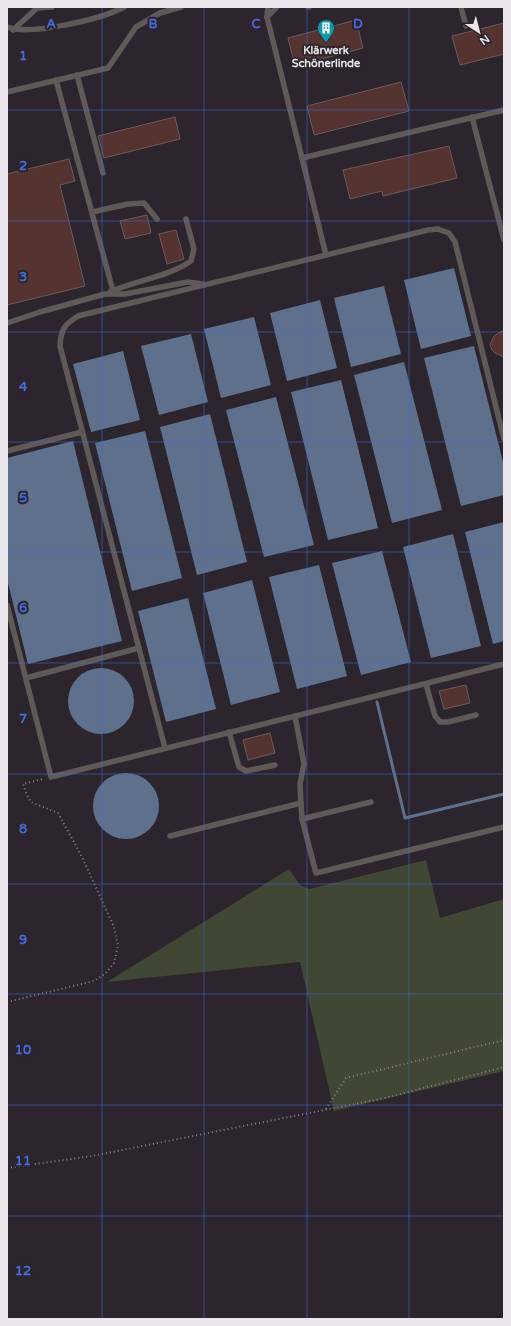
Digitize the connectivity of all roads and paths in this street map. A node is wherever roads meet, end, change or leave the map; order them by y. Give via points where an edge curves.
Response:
1 (52, 7) edge
2 (124, 7) edge
3 (181, 7) edge
4 (268, 7) edge
5 (277, 7) edge
6 (461, 7) edge
7 (267, 17) junction
8 (466, 26) dead end
9 (7, 27) edge
10 (13, 30) junction
11 (77, 75) junction
12 (56, 80) junction
13 (7, 92) edge
14 (504, 110) edge
15 (472, 117) junction
16 (302, 158) junction
17 (103, 173) dead end
18 (92, 212) junction
19 (157, 219) dead end
20 (186, 219) dead end
21 (504, 240) edge
22 (326, 255) junction
23 (208, 284) junction
24 (113, 290) junction
25 (105, 294) junction
26 (7, 323) edge
27 (82, 432) junction
28 (504, 439) edge
29 (7, 451) edge
30 (7, 605) edge
31 (139, 648) junction
32 (504, 664) edge
33 (26, 678) junction
34 (426, 684) junction
35 (476, 715) dead end
36 (294, 716) junction
37 (228, 732) junction
38 (165, 748) junction
39 (275, 765) dead end
40 (51, 777) junction
41 (372, 802) dead end
42 (301, 803) junction
43 (302, 819) junction
44 (504, 827) edge
45 (170, 836) dead end
46 (7, 1002) edge
47 (504, 1040) edge
48 (504, 1067) edge
49 (326, 1109) junction
50 (7, 1168) edge

1 - 10 lane via 37,8
2 - 10 lane via 77,22 39,29
3 - 11 lane via 160,13 136,27 108,68
4 - 7 lane
5 - 7 lane
6 - 8 lane
7 - 16 lane
9 - 10 lane
11 - 12 lane
11 - 17 lane
12 - 13 lane
12 - 18 lane
14 - 15 lane
15 - 16 lane
15 - 21 lane
16 - 22 lane
18 - 19 lane via 144,203
18 - 24 lane
20 - 24 lane via 194,249 191,261 180,268
22 - 23 lane
22 - 28 lane via 428,230 449,233 455,242
23 - 25 lane via 188,282 125,294
23 - 27 lane via 78,316 67,323 61,334 60,346
24 - 25 lane
25 - 26 lane
27 - 29 lane
27 - 31 lane
30 - 33 lane
31 - 33 lane
31 - 38 lane
32 - 34 lane
33 - 40 lane
34 - 35 lane via 435,716 440,722
34 - 36 lane
36 - 37 lane
36 - 42 lane via 304,764 300,784
37 - 38 lane
37 - 39 lane via 239,768 246,771
38 - 40 lane
40 - 46 path via 23,784 27,796 31,802 58,813 114,926 118,946 114,963 106,973 94,981
41 - 43 lane
42 - 43 lane
42 - 45 lane
43 - 44 lane via 316,873
47 - 49 path via 346,1078
48 - 49 path via 385,1098
49 - 50 path via 92,1156

